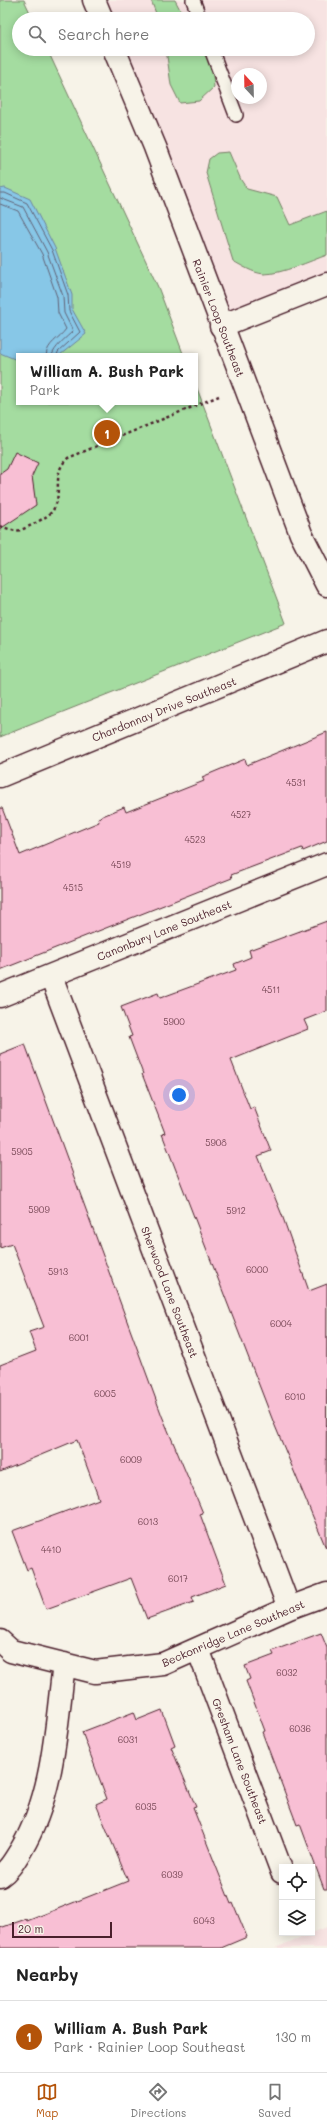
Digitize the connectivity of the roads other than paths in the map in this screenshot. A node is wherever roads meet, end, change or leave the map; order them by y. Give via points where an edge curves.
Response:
1 (94, 0) edge
2 (193, 0) edge
3 (99, 12) edge
4 (197, 12) edge
5 (117, 56) edge
6 (215, 56) edge
7 (236, 115) dead end
8 (327, 284) edge
9 (221, 326) junction
10 (327, 585) edge
11 (327, 641) edge
12 (0, 776) edge
13 (327, 864) edge
14 (51, 976) junction
15 (0, 996) edge
16 (327, 1594) edge
17 (289, 1608) junction
18 (0, 1641) edge
19 (198, 1649) junction
20 (64, 1664) junction
21 (279, 1864) edge
22 (0, 1876) edge

1 - 3 street
2 - 4 lane
5 - 9 street, Rainier Loop Southeast via 155,147
6 - 7 lane
8 - 9 street
9 - 10 street, Rainier Loop Southeast via 301,534
11 - 12 street, Chardonnay Drive Southeast
13 - 14 street, Canonbury Lane Southeast
14 - 15 street, Canonbury Lane Southeast
14 - 17 street, Sherwood Lane Southeast
16 - 17 street, Beckonridge Lane Southeast
17 - 19 street, Beckonridge Lane Southeast
18 - 20 street, Beckonridge Lane Southeast via 11,1651
19 - 20 street, Beckonridge Lane Southeast via 163,1664 95,1672
19 - 21 street, Gresham Lane Southeast
20 - 22 street via 48,1786 30,1834 9,1870

